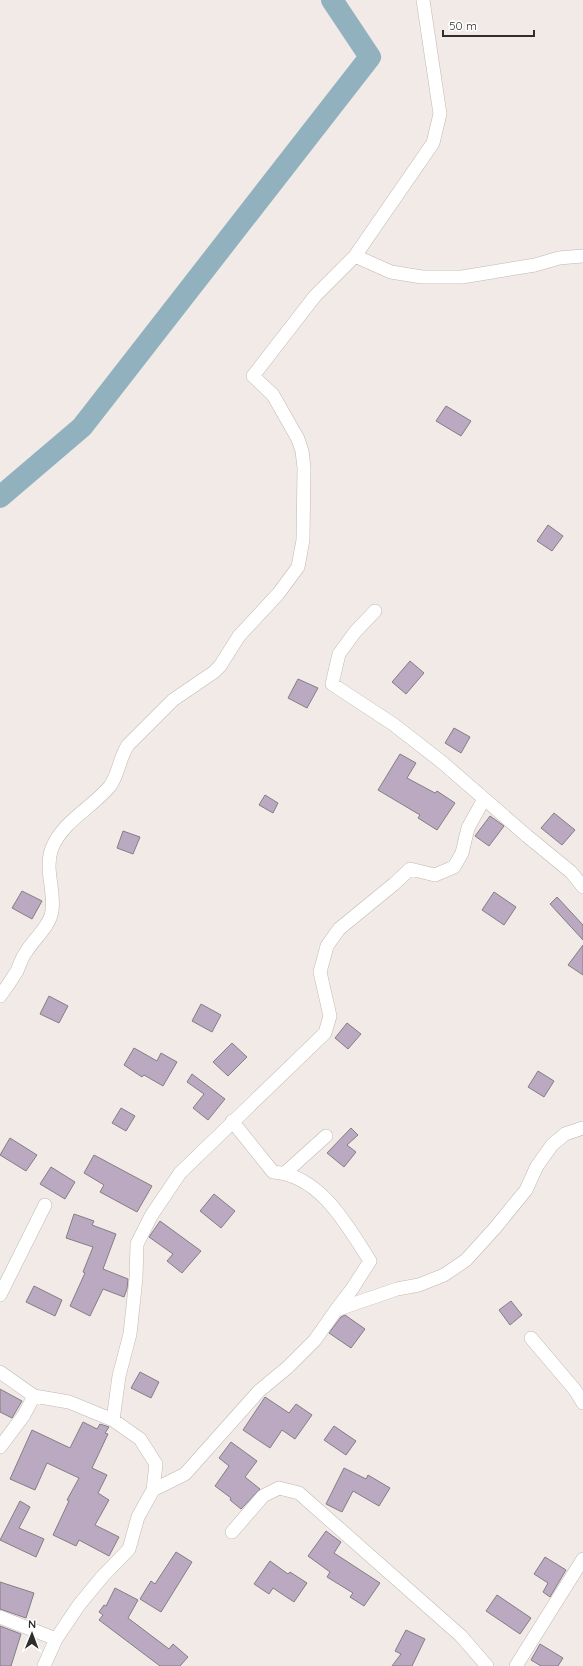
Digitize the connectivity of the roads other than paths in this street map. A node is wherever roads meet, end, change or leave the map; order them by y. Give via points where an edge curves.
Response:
1 (423, 0) edge
2 (355, 256) junction
3 (583, 256) edge
4 (375, 611) dead end
5 (484, 799) junction
6 (583, 887) edge
7 (0, 996) edge
8 (232, 1121) junction
9 (583, 1128) edge
10 (326, 1136) dead end
11 (286, 1172) junction
12 (46, 1205) dead end
13 (0, 1295) edge
14 (336, 1310) junction
15 (531, 1338) dead end
16 (0, 1372) edge
17 (34, 1396) junction
18 (583, 1404) edge
19 (114, 1420) junction
20 (0, 1447) edge
21 (154, 1490) junction
22 (232, 1532) dead end
23 (583, 1559) edge
24 (0, 1617) edge
25 (56, 1639) junction
26 (44, 1666) edge
27 (487, 1666) edge
28 (516, 1666) edge

1 - 2 street via 440,114 433,144
2 - 3 street via 391,272 430,277 462,277 535,265 559,258
2 - 7 street via 315,296 253,376 273,395 298,439 302,452 303,540 298,567 278,594 239,636 220,666 173,700 128,745 110,786 56,839 49,857 48,869 52,905 50,917
4 - 5 street via 339,654 332,684 399,729
5 - 6 street via 571,872
5 - 8 street via 468,828 462,853 454,867 435,875 410,869 339,929 327,946 320,972 330,1016 325,1032
8 - 11 street via 273,1172
8 - 19 street via 180,1173 151,1216 137,1244 130,1334 119,1376
9 - 14 street via 565,1134 552,1145 537,1166 526,1190 466,1260 444,1275 419,1285 398,1289
10 - 11 street
11 - 14 street via 300,1178 326,1198 370,1261
12 - 13 street
14 - 21 street via 315,1340 259,1391 185,1474
15 - 18 street via 575,1390
16 - 17 street
17 - 19 street via 69,1402
17 - 20 street
19 - 21 street via 140,1439 156,1464
21 - 25 street via 138,1517 129,1549 102,1577
22 - 27 street via 263,1496 279,1488 299,1493 461,1636
23 - 28 street
24 - 25 street
25 - 26 street

